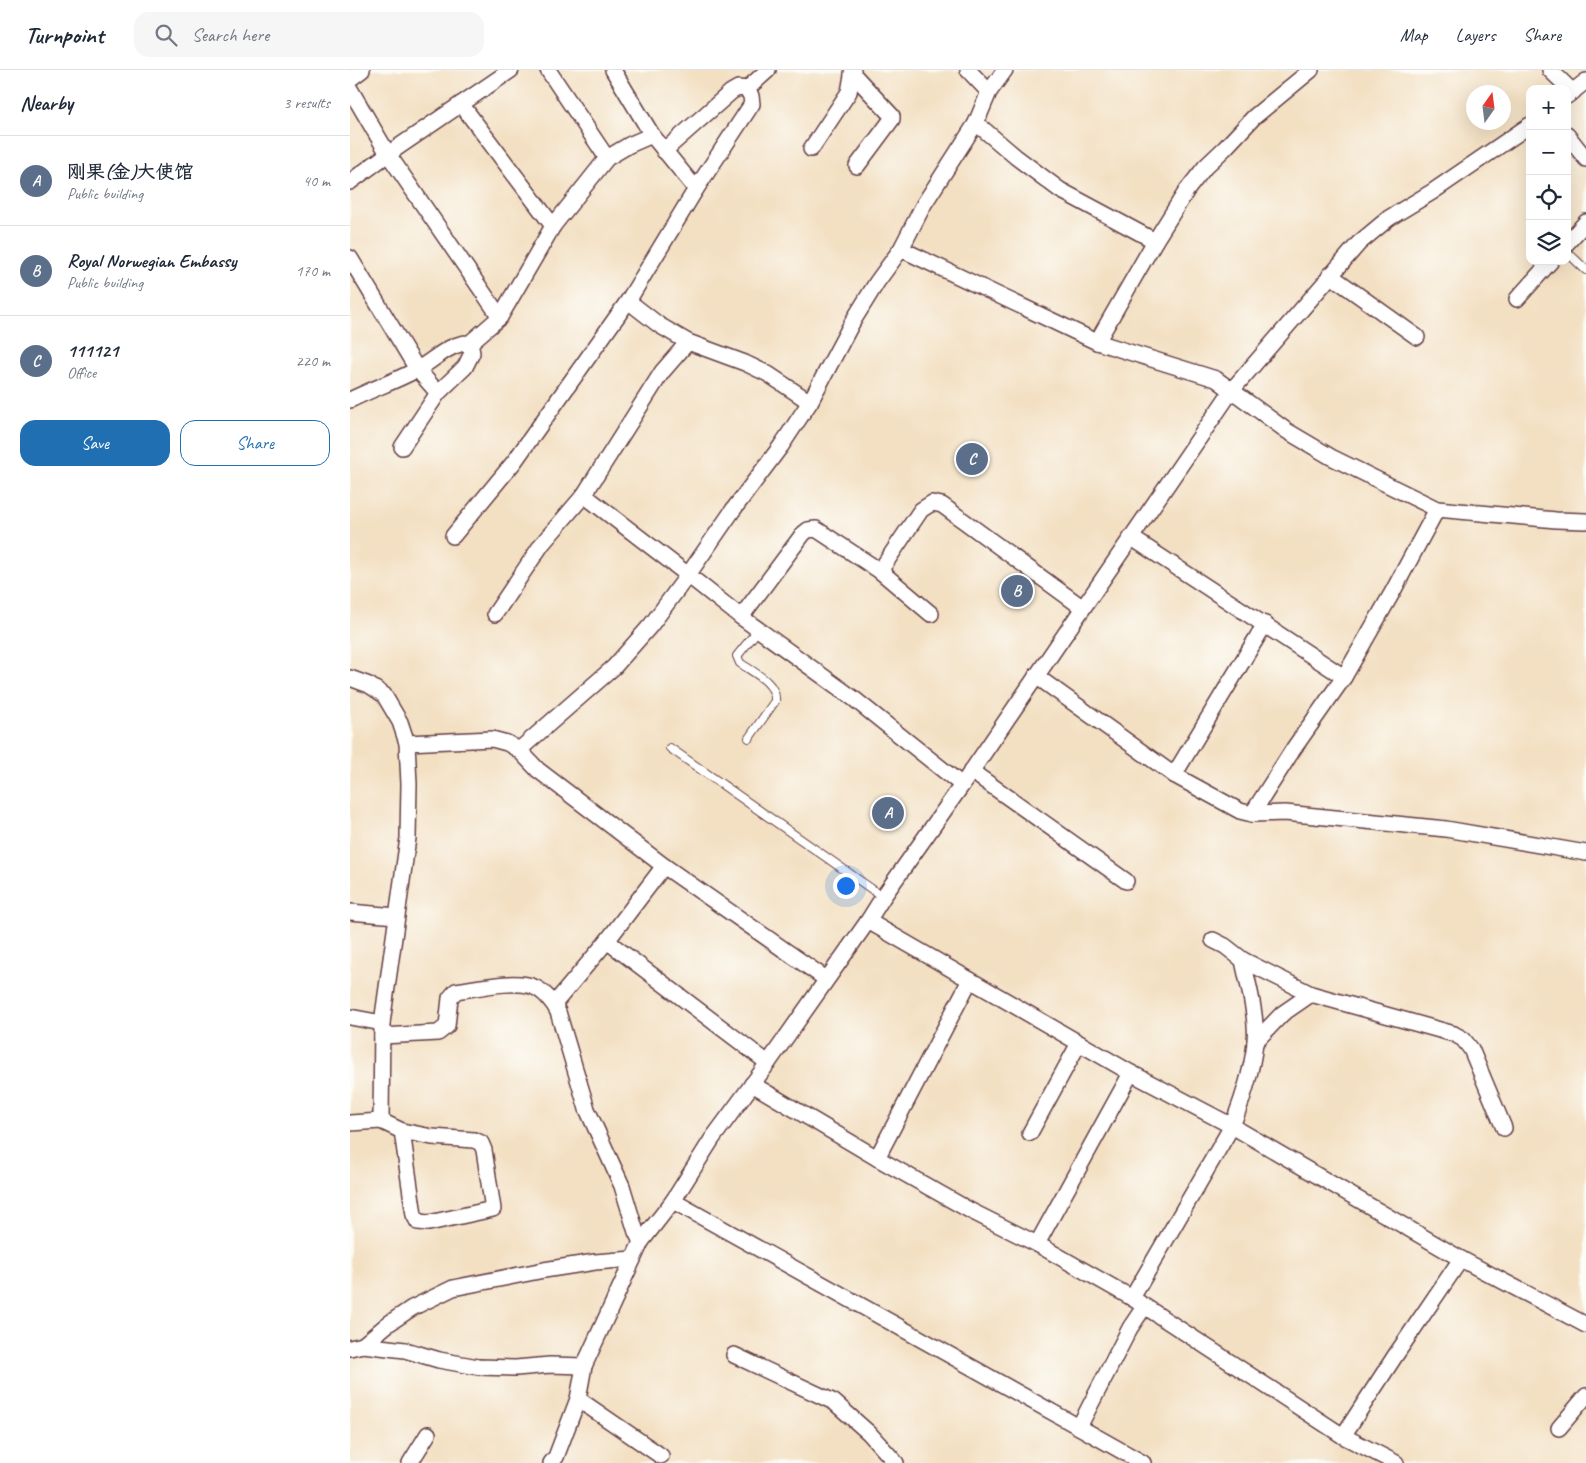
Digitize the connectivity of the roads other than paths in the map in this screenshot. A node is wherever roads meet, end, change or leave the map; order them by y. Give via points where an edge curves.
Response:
1 (362, 70) edge
2 (511, 70) edge
3 (548, 70) edge
4 (614, 70) edge
5 (768, 70) edge
6 (968, 70) edge
7 (1005, 70) edge
8 (1309, 70) edge
9 (1550, 70) edge
10 (853, 71) edge
11 (350, 79) edge
12 (1586, 80) edge
13 (1562, 85) edge
14 (350, 89) edge
15 (746, 89) junction
16 (989, 92) junction
17 (1571, 93) edge
18 (461, 104) junction
19 (976, 123) junction
20 (1526, 127) edge
21 (652, 135) junction
22 (1571, 140) edge
23 (811, 149) dead end
24 (664, 151) junction
25 (388, 154) junction
26 (607, 158) junction
27 (1586, 159) edge
28 (857, 166) dead end
29 (350, 182) edge
30 (696, 189) junction
31 (1586, 222) edge
32 (553, 226) junction
33 (1571, 239) edge
34 (1155, 241) junction
35 (901, 249) junction
36 (1571, 256) edge
37 (350, 258) edge
38 (1547, 265) edge
39 (1586, 270) edge
40 (1330, 275) junction
41 (1517, 299) dead end
42 (628, 301) junction
43 (500, 317) junction
44 (1417, 337) dead end
45 (688, 342) junction
46 (1097, 342) junction
47 (470, 343) junction
48 (417, 369) junction
49 (1232, 390) junction
50 (438, 393) junction
51 (350, 400) edge
52 (810, 402) junction
53 (402, 447) dead end
54 (584, 495) junction
55 (1437, 508) junction
56 (1586, 521) edge
57 (454, 536) dead end
58 (1132, 538) junction
59 (880, 571) junction
60 (688, 574) junction
61 (1083, 608) junction
62 (496, 614) dead end
63 (932, 614) dead end
64 (741, 617) junction
65 (1265, 624) junction
66 (758, 630) junction
67 (1036, 676) junction
68 (1344, 677) junction
69 (350, 678) edge
70 (749, 738) dead end
71 (407, 743) junction
72 (670, 748) dead end
73 (519, 750) junction
74 (972, 771) junction
75 (1174, 775) junction
76 (962, 785) junction
77 (1252, 814) junction
78 (1586, 853) edge
79 (664, 866) junction
80 (1126, 881) dead end
81 (883, 897) junction
82 (350, 912) edge
83 (396, 916) junction
84 (868, 921) junction
85 (1213, 940) dead end
86 (607, 941) junction
87 (1243, 960) junction
88 (826, 980) junction
89 (970, 980) junction
90 (1311, 994) junction
91 (554, 1004) junction
92 (350, 1017) edge
93 (382, 1030) junction
94 (1255, 1042) junction
95 (1079, 1043) junction
96 (768, 1063) junction
97 (1131, 1073) junction
98 (752, 1084) junction
99 (381, 1121) junction
100 (350, 1123) edge
101 (1232, 1126) junction
102 (1504, 1128) dead end
103 (402, 1131) junction
104 (1030, 1133) dead end
105 (876, 1158) junction
106 (673, 1201) junction
107 (641, 1242) junction
108 (1037, 1244) junction
109 (633, 1259) junction
110 (1461, 1259) junction
111 (1138, 1303) junction
112 (1586, 1325) edge
113 (357, 1346) edge
114 (734, 1355) dead end
115 (584, 1366) junction
116 (1586, 1396) edge
117 (578, 1399) junction
118 (1079, 1427) junction
119 (1559, 1428) dead end
120 (428, 1434) dead end
121 (1343, 1436) junction
122 (662, 1456) dead end
123 (557, 1461) edge
124 (410, 1463) edge
125 (896, 1463) edge
126 (1143, 1463) edge
127 (1396, 1463) edge

1 - 11 street
2 - 18 street
3 - 26 street
4 - 21 street
5 - 15 street
6 - 16 street
7 - 16 street
8 - 34 street via 1254,117 1205,167
9 - 13 street
10 - 23 street via 849,92
10 - 28 street via 892,116 891,123
12 - 17 street
14 - 25 street
15 - 24 street via 738,88 731,92
15 - 30 street via 752,104
16 - 19 street
18 - 25 street
18 - 32 street
19 - 34 street via 1060,190
19 - 35 street via 924,204
20 - 40 street via 1390,218 1359,243
21 - 24 street
21 - 26 street
22 - 27 street
24 - 30 street
25 - 29 street
25 - 43 street
26 - 32 street
30 - 42 street
31 - 33 street
32 - 43 street
34 - 46 street
35 - 46 street
35 - 52 street via 853,321
36 - 39 lane
37 - 48 street
38 - 41 street
40 - 44 street
40 - 49 street
42 - 45 street
42 - 57 street via 514,462
43 - 47 street
45 - 52 street via 768,374
45 - 54 street via 662,372
46 - 49 street via 1216,379
47 - 48 street via 452,347
47 - 50 street via 472,353 465,367
48 - 50 street
48 - 51 street
49 - 55 street via 1287,431 1330,457
49 - 58 street
50 - 53 street
52 - 60 street
54 - 60 street
54 - 62 street via 542,544
55 - 56 street
55 - 68 street
58 - 61 street
58 - 65 street
59 - 61 street via 921,510 932,503 942,505
59 - 63 street
59 - 64 street via 816,529 808,530
60 - 64 street
60 - 73 street via 614,667
61 - 67 street
64 - 66 street
65 - 68 street
65 - 75 street
66 - 70 lane via 737,659 770,684 776,694 775,701
66 - 76 street via 853,698
67 - 74 street
67 - 75 street
68 - 77 street
69 - 71 street via 370,685 384,695 400,722
71 - 73 street via 492,739
71 - 83 street via 408,838
72 - 81 lane
73 - 79 street via 538,770
74 - 76 street
74 - 80 street
75 - 77 street via 1220,802
76 - 81 street
77 - 78 street via 1285,813 1446,829
79 - 86 street
79 - 88 street
81 - 84 street
82 - 83 street
83 - 93 street
84 - 88 street
84 - 89 street
85 - 87 street
86 - 91 street
86 - 96 street
87 - 90 street
87 - 94 street via 1254,1015
88 - 96 street
89 - 95 street
89 - 105 street
90 - 94 street via 1282,1014
90 - 102 street via 1454,1034 1470,1049
91 - 93 street via 536,987 518,983 456,991 450,998 447,1026 438,1033
91 - 107 street via 587,1109 622,1186
92 - 93 street
93 - 99 street
94 - 101 street via 1243,1099
95 - 97 street
95 - 104 street
96 - 98 street
97 - 101 street
97 - 108 street
98 - 105 street
98 - 106 street
99 - 100 street
99 - 103 street
101 - 110 street
101 - 111 street
103 - 103 street via 481,1143 493,1209 429,1223 418,1222 414,1215
105 - 108 street
106 - 107 street
106 - 118 street
107 - 109 street
108 - 111 street
109 - 113 street via 595,1262 453,1288 412,1308
109 - 115 street
110 - 112 street
110 - 121 street
111 - 118 street via 1130,1328
111 - 121 street
113 - 115 street via 405,1350 478,1367
114 - 125 street via 834,1402
115 - 117 street
116 - 119 street
117 - 122 street
117 - 123 street
118 - 126 street
120 - 124 street
121 - 127 street

